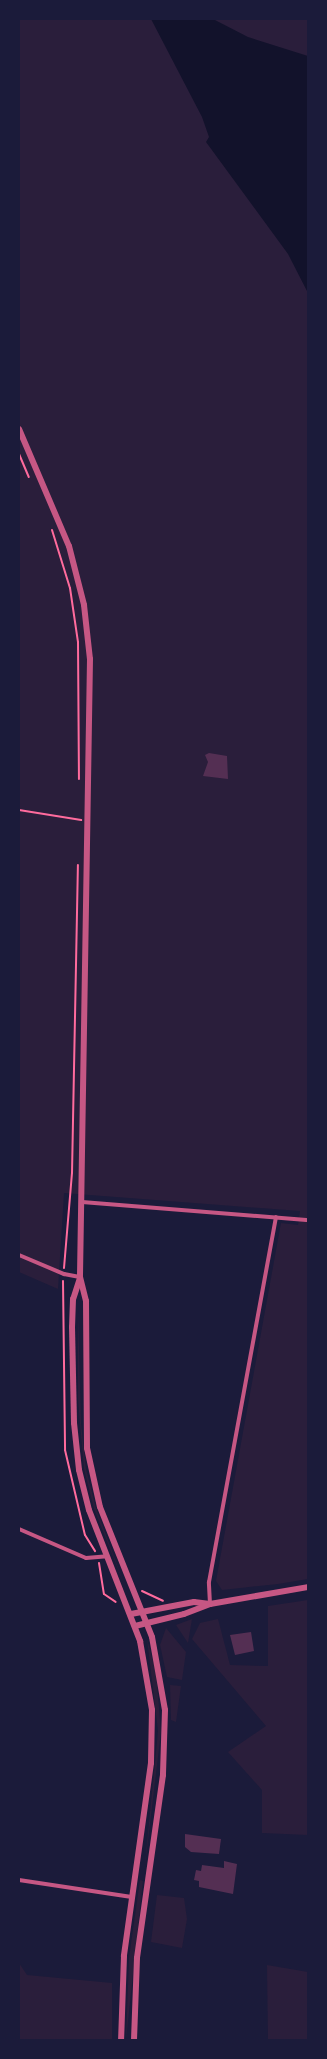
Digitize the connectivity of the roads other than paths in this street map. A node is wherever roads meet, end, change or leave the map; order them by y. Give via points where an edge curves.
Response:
1 (19, 429) edge
2 (82, 1202) junction
3 (276, 1217) junction
4 (306, 1220) dead end
5 (19, 1255) edge
6 (80, 1276) junction
7 (19, 1529) edge
8 (107, 1556) junction
9 (308, 1587) edge
10 (210, 1604) junction
11 (143, 1611) junction
12 (131, 1614) junction
13 (147, 1623) junction
14 (135, 1626) junction
15 (19, 1880) edge
16 (132, 1897) junction
17 (121, 2040) edge
18 (134, 2040) edge

1 - 2 street via 69,546 84,605 90,654
2 - 3 street
2 - 6 street
3 - 4 street
3 - 10 street via 209,1582
5 - 6 street via 64,1274
6 - 8 street via 72,1317 75,1448 89,1510
6 - 11 street via 86,1301 85,1404 90,1468 106,1525
7 - 8 street via 86,1558
8 - 12 street
9 - 10 street
10 - 11 street via 194,1602
10 - 13 street
11 - 12 street
11 - 13 street
12 - 14 street
13 - 14 street
13 - 18 street via 160,1670 166,1732 137,1958
14 - 16 street via 150,1689 153,1731
15 - 16 street
16 - 17 street via 122,1986

